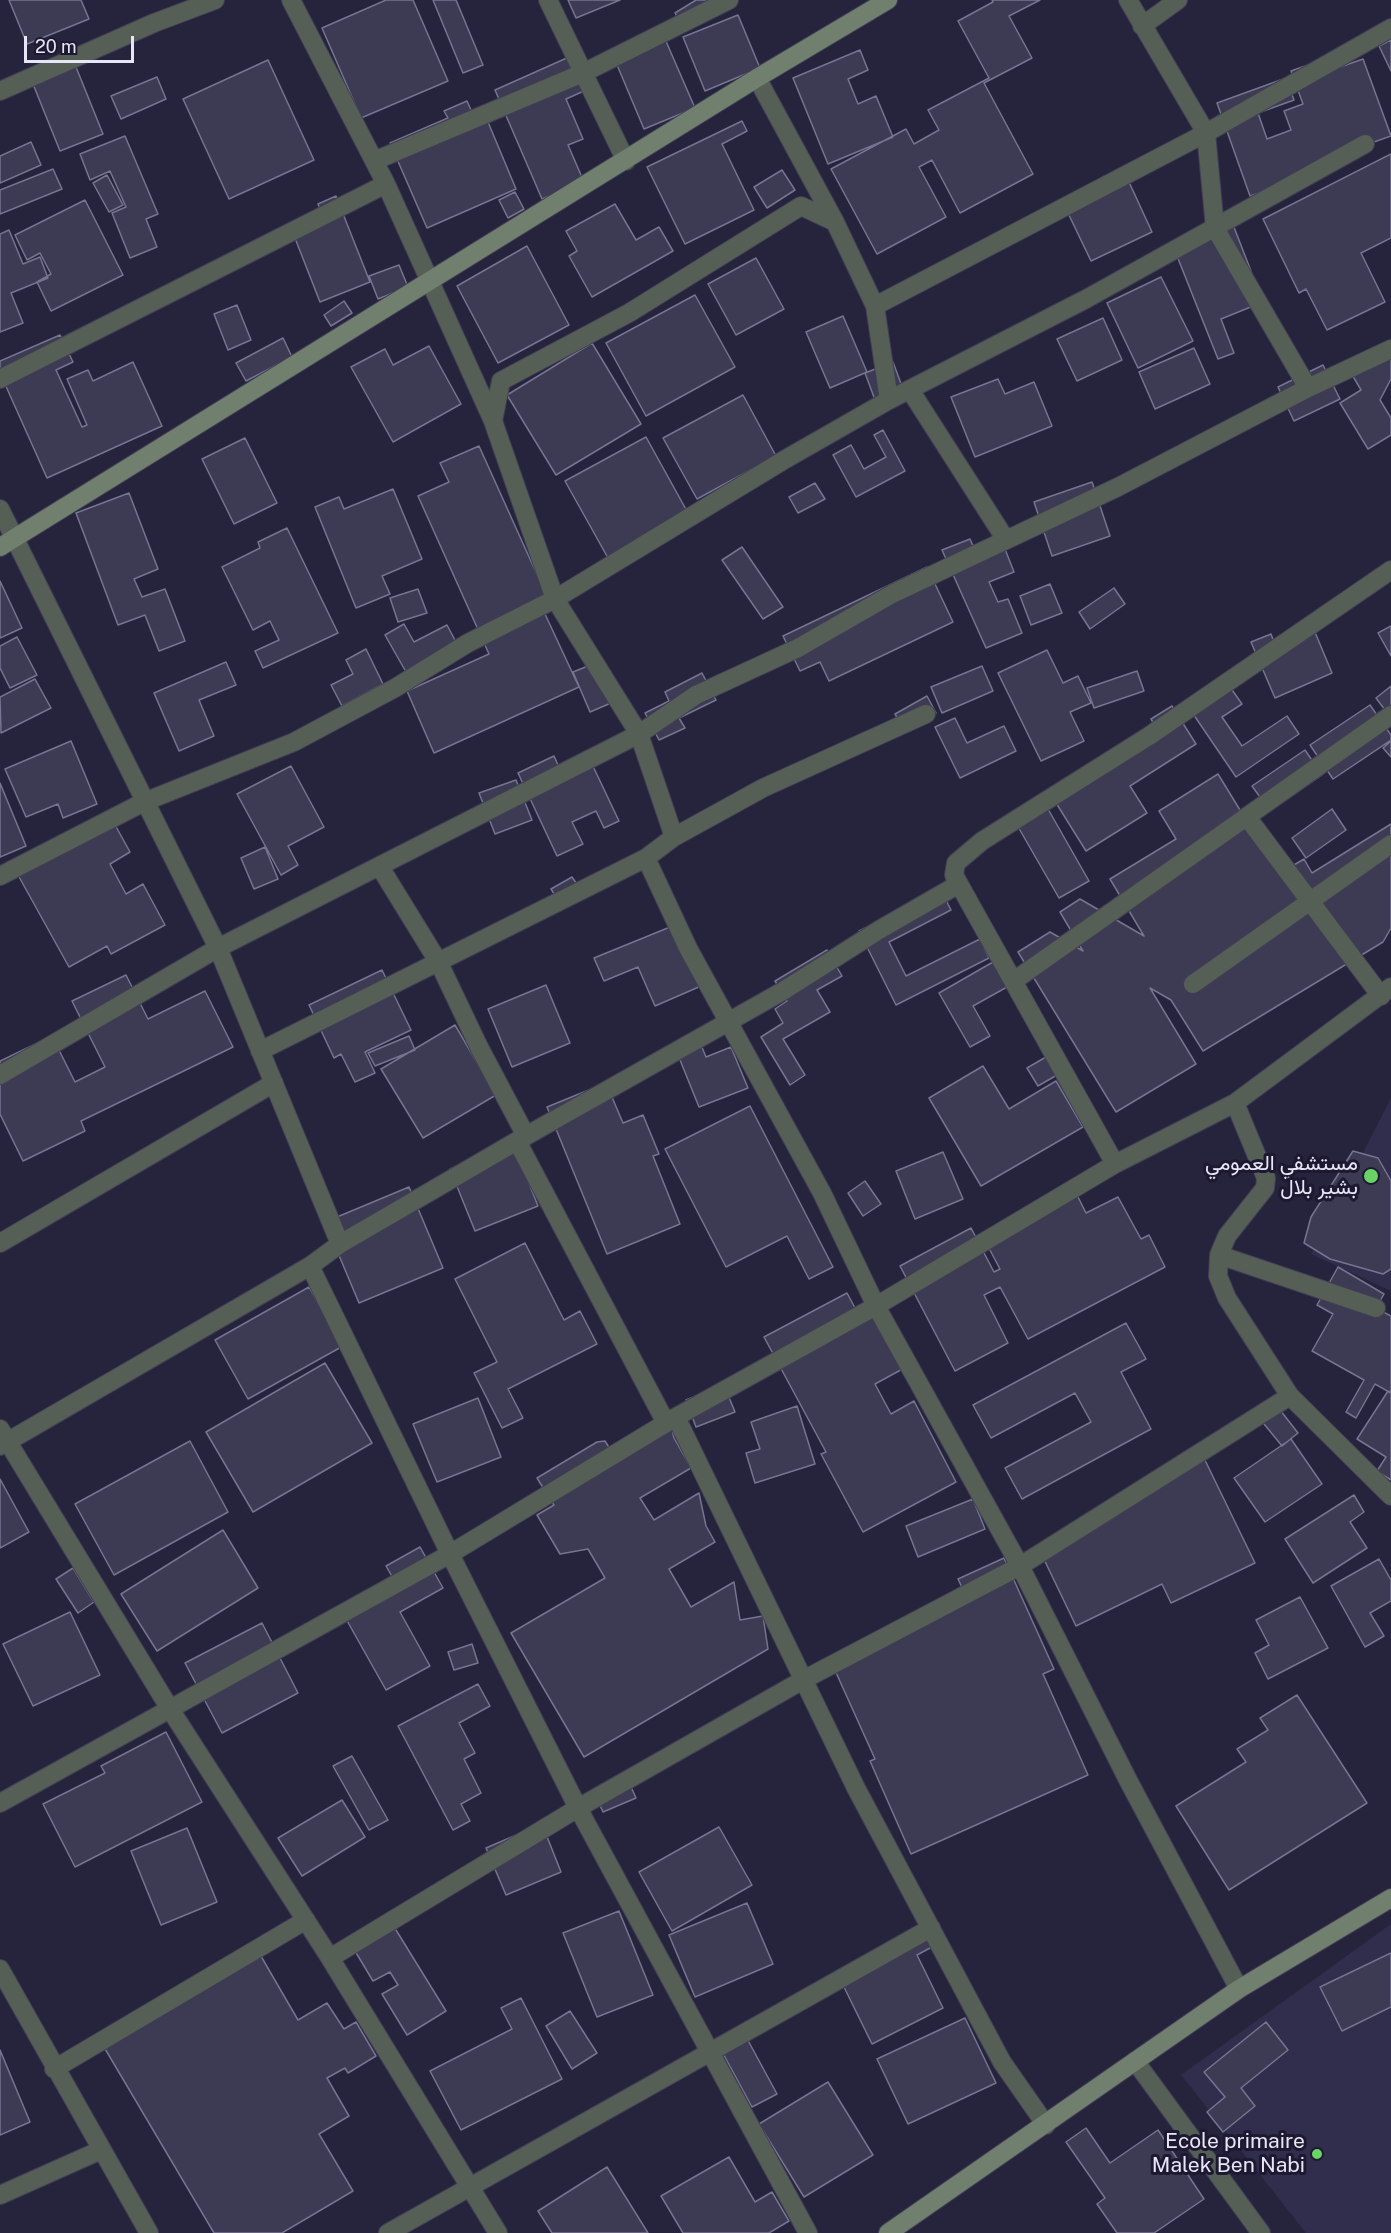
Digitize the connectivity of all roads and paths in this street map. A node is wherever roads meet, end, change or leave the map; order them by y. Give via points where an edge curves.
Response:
1 (215, 0) edge
2 (291, 0) edge
3 (548, 0) edge
4 (729, 0) edge
5 (888, 0) edge
6 (1128, 0) edge
7 (1178, 0) edge
8 (1142, 26) junction
9 (1391, 28) edge
10 (584, 73) junction
11 (757, 78) junction
12 (0, 92) edge
13 (1206, 133) junction
14 (1365, 144) dead end
15 (374, 161) junction
16 (626, 161) junction
17 (386, 184) junction
18 (836, 222) junction
19 (1215, 228) junction
20 (428, 283) junction
21 (875, 306) junction
22 (1391, 349) edge
23 (0, 379) edge
24 (1308, 388) junction
25 (910, 390) junction
26 (889, 400) junction
27 (493, 421) junction
28 (0, 509) edge
29 (1006, 540) junction
30 (7, 542) edge
31 (1391, 570) edge
32 (555, 599) junction
33 (926, 714) dead end
34 (1391, 715) edge
35 (639, 734) junction
36 (144, 802) junction
37 (1247, 817) junction
38 (674, 837) junction
39 (1391, 844) edge
40 (646, 858) junction
41 (380, 867) junction
42 (0, 876) edge
43 (959, 884) junction
44 (1310, 903) junction
45 (218, 948) junction
46 (439, 963) junction
47 (1015, 980) junction
48 (1193, 984) dead end
49 (1386, 992) edge
50 (728, 1021) junction
51 (260, 1051) junction
52 (0, 1075) edge
53 (274, 1083) junction
54 (1235, 1103) junction
55 (521, 1138) junction
56 (1115, 1164) junction
57 (0, 1243) edge
58 (340, 1244) junction
59 (1219, 1255) junction
60 (310, 1266) junction
61 (876, 1306) junction
62 (1376, 1308) dead end
63 (1290, 1396) junction
64 (671, 1420) junction
65 (2, 1439) edge
66 (1391, 1496) edge
67 (450, 1554) junction
68 (1020, 1566) junction
69 (802, 1680) junction
70 (170, 1709) junction
71 (0, 1803) edge
72 (578, 1808) junction
73 (1391, 1898) edge
74 (306, 1920) junction
75 (931, 1928) junction
76 (330, 1958) junction
77 (0, 1969) edge
78 (1239, 1989) junction
79 (710, 2051) junction
80 (1135, 2061) junction
81 (54, 2069) junction
82 (1046, 2125) junction
83 (101, 2150) junction
84 (469, 2185) junction
85 (0, 2195) edge
86 (149, 2233) edge
87 (388, 2233) edge
88 (498, 2233) edge
89 (808, 2233) edge
90 (888, 2233) edge
91 (1261, 2233) edge

1 - 12 street
2 - 15 street
3 - 10 street
4 - 10 street
5 - 11 main road
6 - 8 street
7 - 8 street
8 - 13 street
9 - 13 street
10 - 15 street
10 - 16 street
11 - 16 main road
11 - 18 street
13 - 19 street
13 - 21 street
14 - 19 street
15 - 17 street
16 - 20 main road
17 - 20 street
17 - 23 street
18 - 21 street
18 - 27 street via 801,206 629,313 501,381
19 - 24 street
19 - 25 street
20 - 27 street
20 - 30 main road
21 - 26 street
22 - 24 street
24 - 29 street
25 - 26 street
25 - 29 street
26 - 32 street
27 - 32 street
28 - 30 street
29 - 35 street via 892,594 798,648 696,695
30 - 36 street
31 - 43 street via 1149,736 982,841 956,863 954,875
32 - 35 street
32 - 36 street via 468,643 395,688 294,742
33 - 38 street via 763,788
34 - 37 street
35 - 38 street
35 - 41 street
36 - 42 street
36 - 45 street
37 - 44 street
37 - 47 street
38 - 40 street
39 - 44 street
40 - 46 street
40 - 50 street
41 - 45 street
41 - 46 street
43 - 47 street
43 - 50 street
44 - 48 street
44 - 49 street
45 - 51 street
45 - 52 street
46 - 51 street
46 - 55 street
47 - 56 street
49 - 54 street
50 - 55 street
50 - 61 street via 822,1193
51 - 53 street
53 - 57 street
53 - 58 street
54 - 56 street
54 - 59 street via 1266,1178 1265,1188 1227,1236
55 - 58 street
55 - 64 street
56 - 61 street
58 - 60 street
59 - 62 street
59 - 63 street via 1218,1276 1227,1298
60 - 65 street
60 - 67 street
61 - 64 street
61 - 68 street
63 - 66 street
63 - 68 street
64 - 67 street
64 - 69 street
65 - 70 street
67 - 70 street
67 - 72 street
68 - 69 street
68 - 78 street
69 - 72 street
69 - 75 street
70 - 71 street
70 - 74 street
72 - 76 street
72 - 79 street
73 - 78 main road
74 - 76 street
74 - 81 street
75 - 79 street
75 - 82 street via 1002,2062
76 - 84 street
77 - 81 street
78 - 80 main road
79 - 84 street
79 - 89 street
80 - 82 main road
80 - 91 street
81 - 83 street
82 - 90 main road
83 - 85 street
83 - 86 street
84 - 87 street
84 - 88 street

